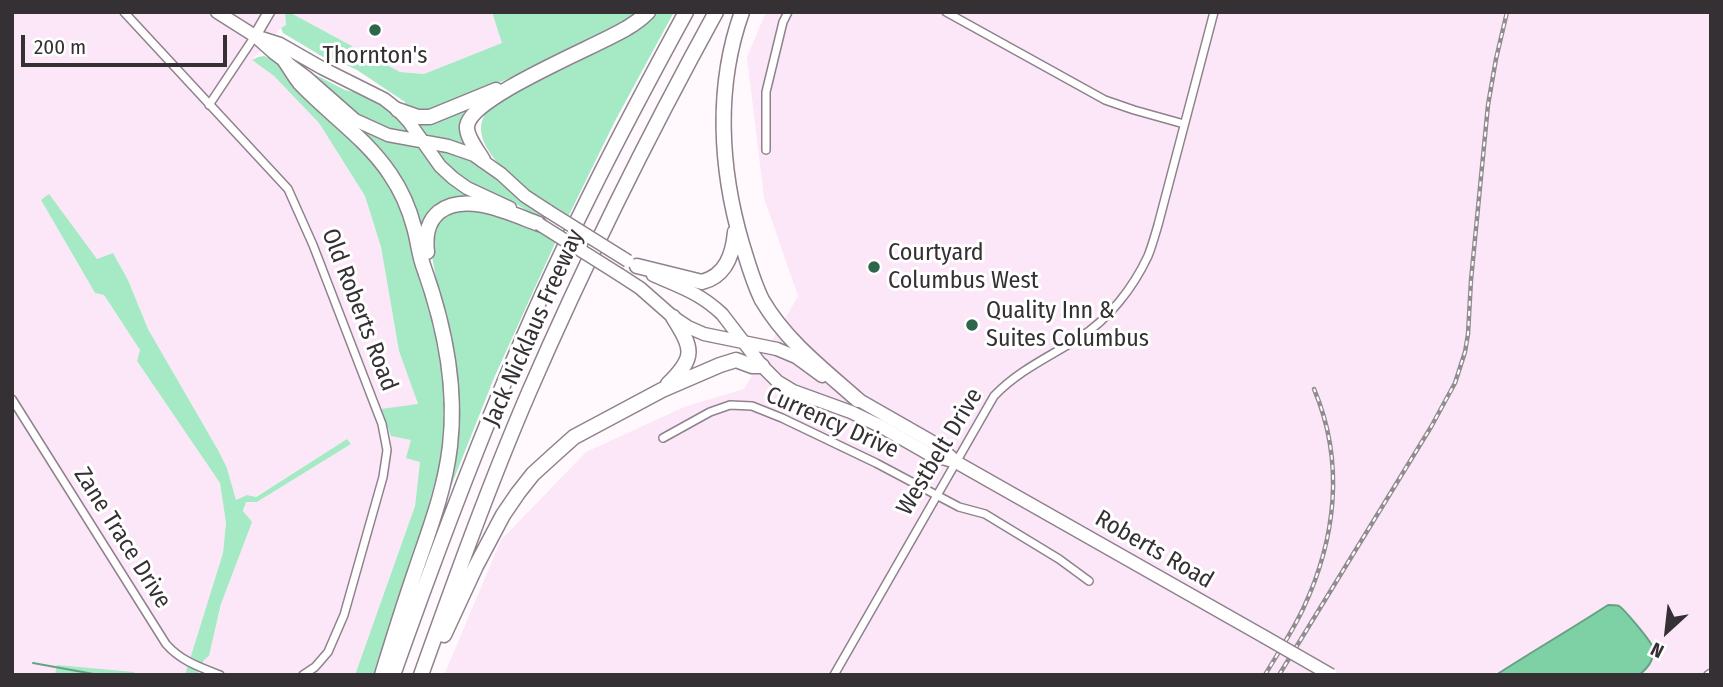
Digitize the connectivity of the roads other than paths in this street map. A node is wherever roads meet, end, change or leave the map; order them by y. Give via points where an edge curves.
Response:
1 (124, 12) edge
2 (217, 12) edge
3 (269, 12) edge
4 (648, 12) edge
5 (686, 12) edge
6 (716, 12) edge
7 (742, 12) edge
8 (788, 12) edge
9 (946, 12) edge
10 (1214, 12) edge
11 (955, 15) edge
12 (255, 36) junction
13 (285, 61) junction
14 (520, 82) junction
15 (209, 104) junction
16 (398, 110) junction
17 (1184, 124) junction
18 (422, 141) junction
19 (766, 150) dead end
20 (483, 160) junction
21 (735, 223) junction
22 (539, 224) junction
23 (633, 264) junction
24 (428, 279) junction
25 (673, 317) junction
26 (743, 342) junction
27 (762, 366) junction
28 (662, 390) junction
29 (12, 399) edge
30 (858, 400) junction
31 (663, 438) dead end
32 (956, 462) junction
33 (937, 495) junction
34 (1089, 581) dead end
35 (306, 673) edge
36 (220, 675) edge
37 (382, 675) edge
38 (393, 675) edge
39 (424, 675) edge
40 (835, 675) edge
41 (1331, 675) edge

1 - 15 street, Old Roberts Road
2 - 12 main road, Roberts Road
3 - 12 main road
4 - 14 highway via 627,28
5 - 38 highway, Jack Nicklaus Freeway via 592,192 510,369 438,547
6 - 39 highway, Jack Nicklaus Freeway via 629,177 528,394 462,560
7 - 21 highway via 731,49 723,114
8 - 19 street via 766,92
9 - 11 street
10 - 17 street, Westbelt Drive
11 - 17 street via 1105,100
12 - 13 main road, Roberts Road
12 - 15 street
12 - 16 main road, Roberts Road via 281,44 375,93
13 - 18 main road, Roberts Road via 362,124
13 - 24 highway via 299,82 388,170 408,210
14 - 16 highway via 430,117
14 - 20 highway via 470,118 468,132
15 - 35 street, Old Roberts Road via 288,190 382,424 387,450 344,615 328,652
16 - 18 main road, Roberts Road
17 - 32 street, Westbelt Drive via 1151,248 1133,283 1091,330 1009,381 994,396
18 - 20 main road, Roberts Road via 457,148
18 - 22 main road, Roberts Road via 460,183
20 - 23 main road, Roberts Road, bridge via 525,196
21 - 23 highway via 730,257 710,280 691,280
21 - 30 highway via 763,301 806,355
22 - 24 highway via 483,205 447,207 434,217 427,231
22 - 25 main road, Roberts Road, bridge via 620,275
23 - 26 main road, Roberts Road via 704,298
24 - 37 highway via 448,364 450,445 438,506
25 - 26 main road, Roberts Road via 696,331
25 - 28 highway via 690,354
26 - 27 main road, Roberts Road
26 - 30 main road, Roberts Road via 787,353
27 - 28 highway via 736,360
27 - 32 main road, Roberts Road via 793,391 851,412 929,454
28 - 39 highway via 575,437 518,493 491,535
29 - 36 street, Zane Trace Drive via 166,644 188,662
30 - 32 main road, Roberts Road via 936,444
31 - 33 street, Currency Drive via 710,412 730,405 752,406
32 - 33 street, Westbelt Drive
32 - 41 main road, Roberts Road, bridge
33 - 34 street, Currency Drive via 996,519
33 - 40 street, Westbelt Drive

